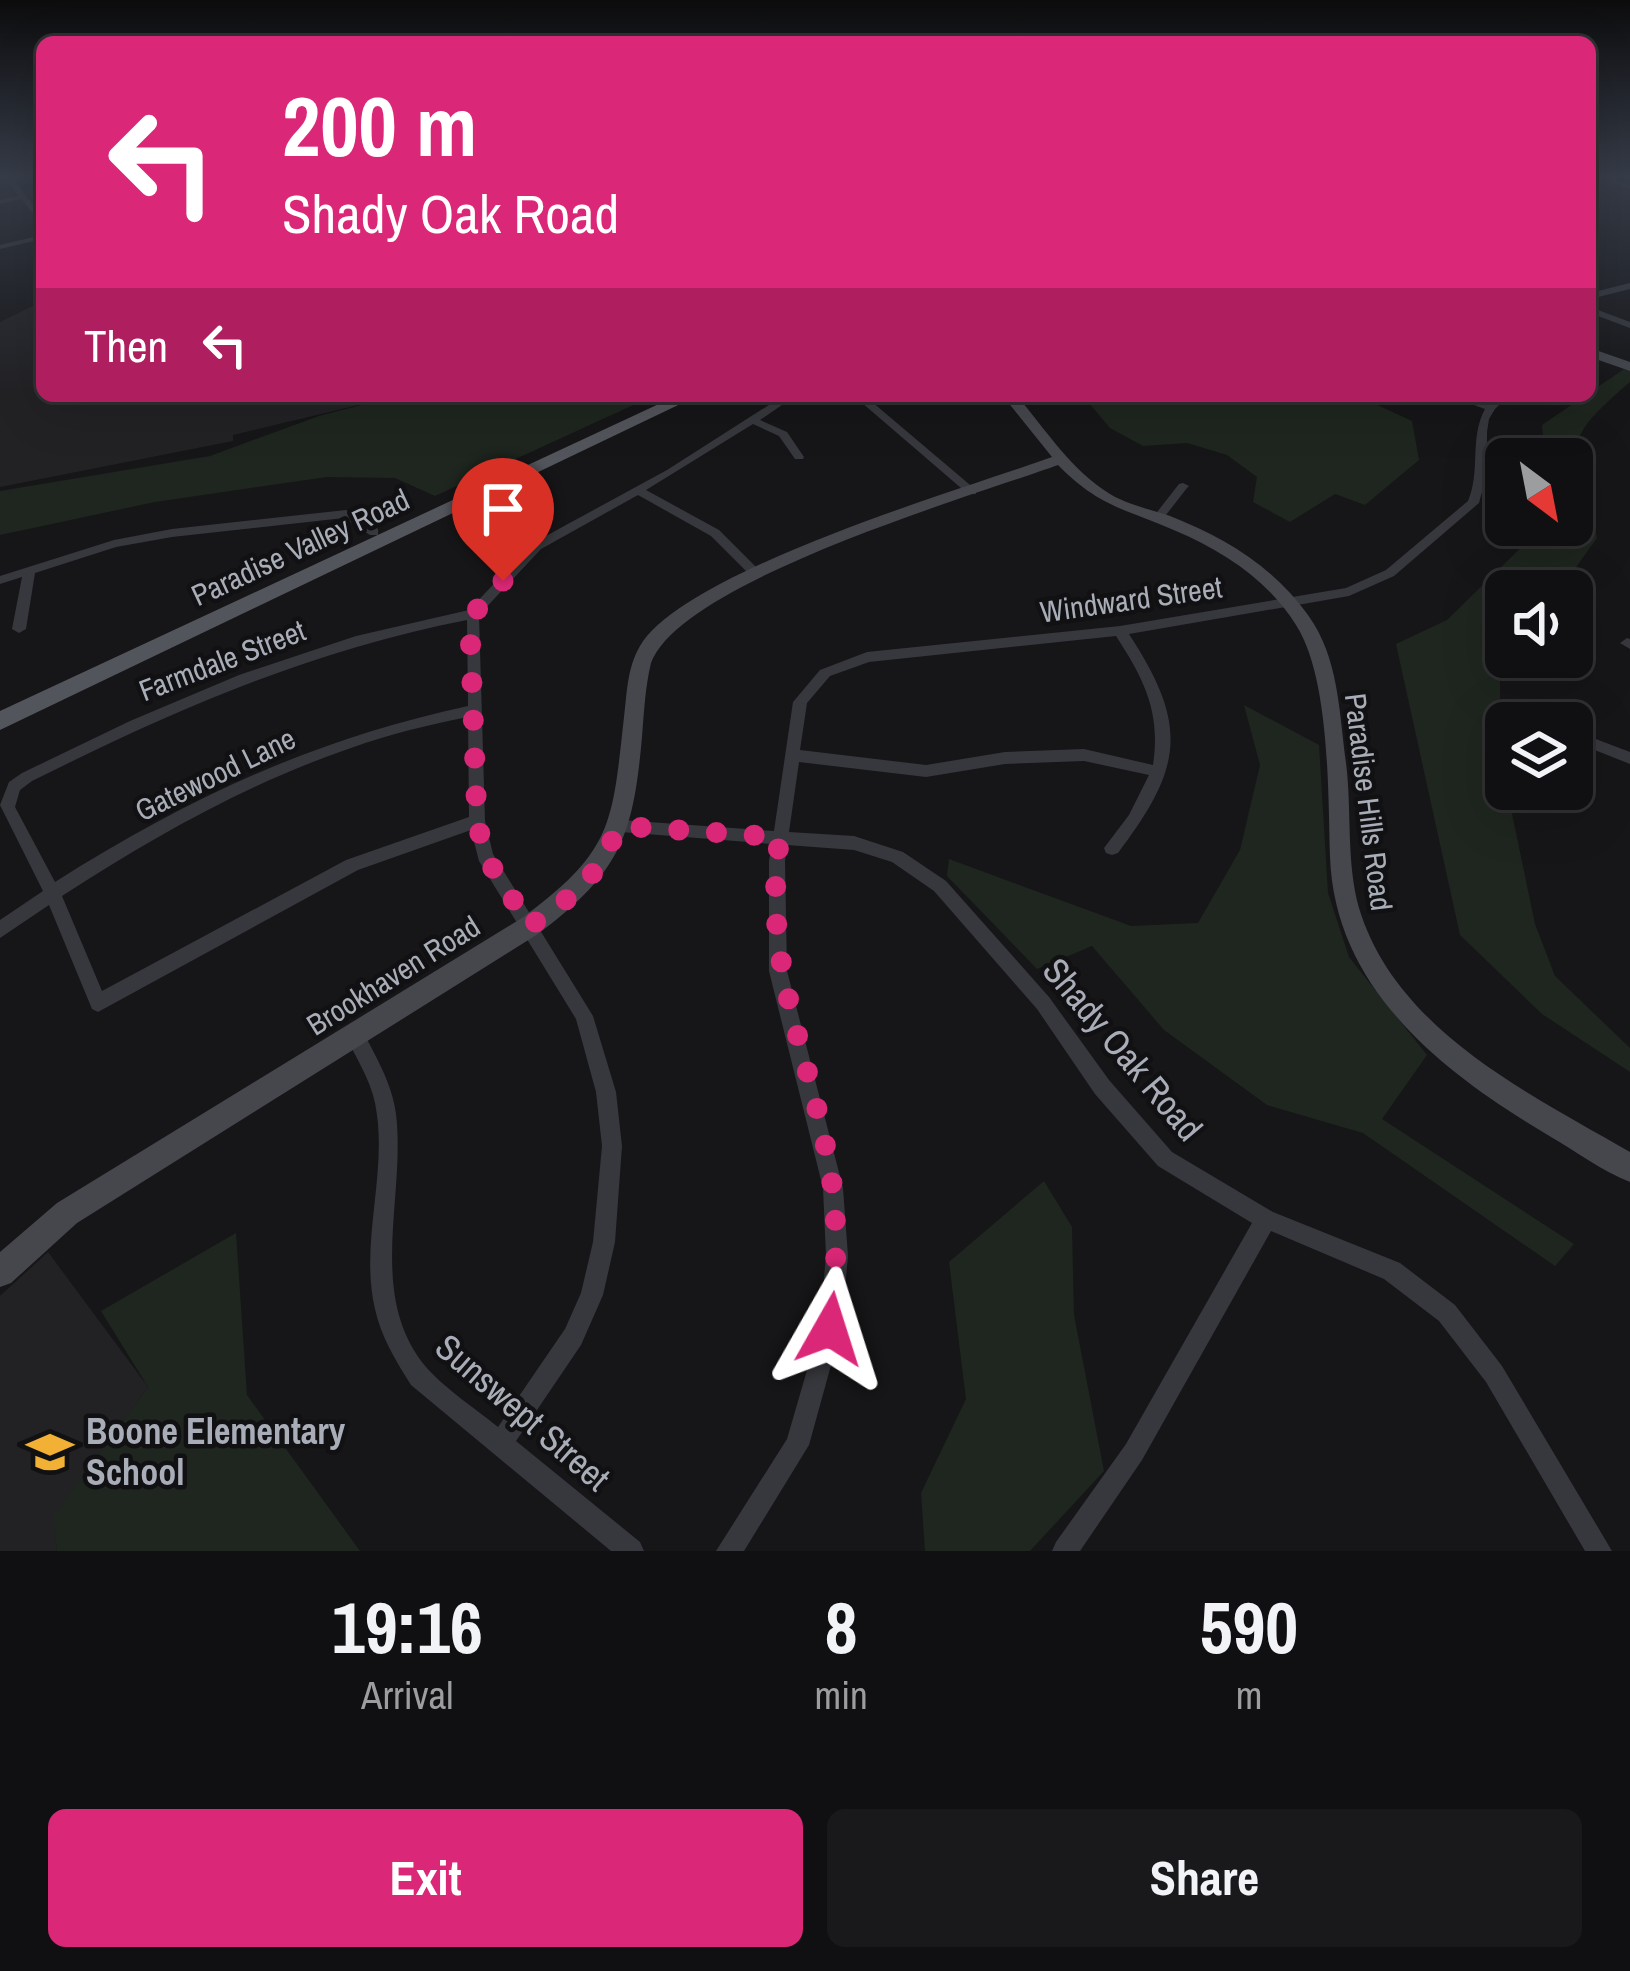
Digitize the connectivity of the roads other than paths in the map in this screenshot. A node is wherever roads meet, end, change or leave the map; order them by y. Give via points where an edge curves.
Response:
1 (1630, 286) edge
2 (1596, 294) edge
3 (1596, 312) edge
4 (1630, 325) edge
5 (1596, 351) edge
6 (1630, 364) edge
7 (656, 402) edge
8 (676, 402) edge
9 (782, 402) edge
10 (866, 402) edge
11 (1015, 402) edge
12 (1473, 402) edge
13 (1495, 402) edge
14 (1488, 407) junction
15 (755, 421) junction
16 (799, 457) dead end
17 (1063, 458) junction
18 (1183, 486) dead end
19 (637, 490) junction
20 (972, 492) junction
21 (1158, 518) junction
22 (374, 532) junction
23 (29, 573) junction
24 (756, 574) junction
25 (0, 580) edge
26 (1287, 602) junction
27 (473, 614) junction
28 (20, 629) dead end
29 (1120, 631) junction
30 (0, 706) edge
31 (474, 710) junction
32 (0, 721) edge
33 (1593, 743) edge
34 (791, 754) junction
35 (1630, 758) edge
36 (1160, 772) junction
37 (477, 821) junction
38 (621, 826) junction
39 (780, 837) junction
40 (1112, 848) dead end
41 (52, 892) junction
42 (530, 926) junction
43 (0, 930) edge
44 (354, 1034) junction
45 (1630, 1168) edge
46 (1267, 1219) junction
47 (0, 1272) edge
48 (501, 1443) junction
49 (631, 1551) edge
50 (730, 1551) edge
51 (1064, 1551) edge
52 (1599, 1551) edge

1 - 2 street
3 - 4 street
5 - 6 street
7 - 22 main road, Paradise Valley Road
8 - 32 main road, Paradise Valley Road
9 - 15 street
10 - 20 street
11 - 17 street, Paradise Hills Road
12 - 14 street
13 - 14 street
14 - 26 street, Windward Street via 1480,422 1480,490 1467,509 1382,579
15 - 16 street via 783,434
15 - 19 street
17 - 20 street, Brookhaven Road
17 - 21 street, Paradise Hills Road via 1100,494
18 - 21 street
19 - 24 street via 715,532
19 - 27 street via 537,546
20 - 24 street, Brookhaven Road
21 - 26 street, Paradise Hills Road via 1235,553
22 - 23 street via 346,514 172,533
22 - 30 main road, Paradise Valley Road
23 - 25 street
23 - 28 street
24 - 38 street, Brookhaven Road via 688,605 648,647 639,666
26 - 29 street, Windward Street
26 - 45 street, Paradise Hills Road via 1322,664 1348,911 1378,974 1450,1052
27 - 31 street
27 - 41 street, Farmdale Street via 242,676 27,776 7,806
29 - 34 street, Windward Street via 842,664 804,693
29 - 36 street via 1163,707
31 - 37 street
31 - 41 street, Gatewood Lane via 356,739 271,773
33 - 35 street
34 - 36 street via 926,771 1068,754
34 - 39 street, Windward Street
36 - 40 street via 1143,812
37 - 41 street via 352,865 98,1003
37 - 42 street via 485,856
38 - 39 street, Shady Oak Road
38 - 42 street, Brookhaven Road via 585,886
39 - 46 street, Shady Oak Road via 898,856 940,886 1165,1159
39 - 50 street, Windward Street via 778,971 827,1156 834,1292 797,1445
41 - 43 street, Gatewood Lane
42 - 44 street, Brookhaven Road
42 - 48 street via 584,1016 613,1146 592,1295
44 - 47 street, Brookhaven Road via 68,1213
44 - 48 street, Sunswept Street via 387,1119 377,1266 384,1317 419,1377
46 - 51 street via 1134,1452
46 - 52 street, Shady Oak Road via 1393,1271 1447,1313 1494,1374
48 - 49 street, Sunswept Street

